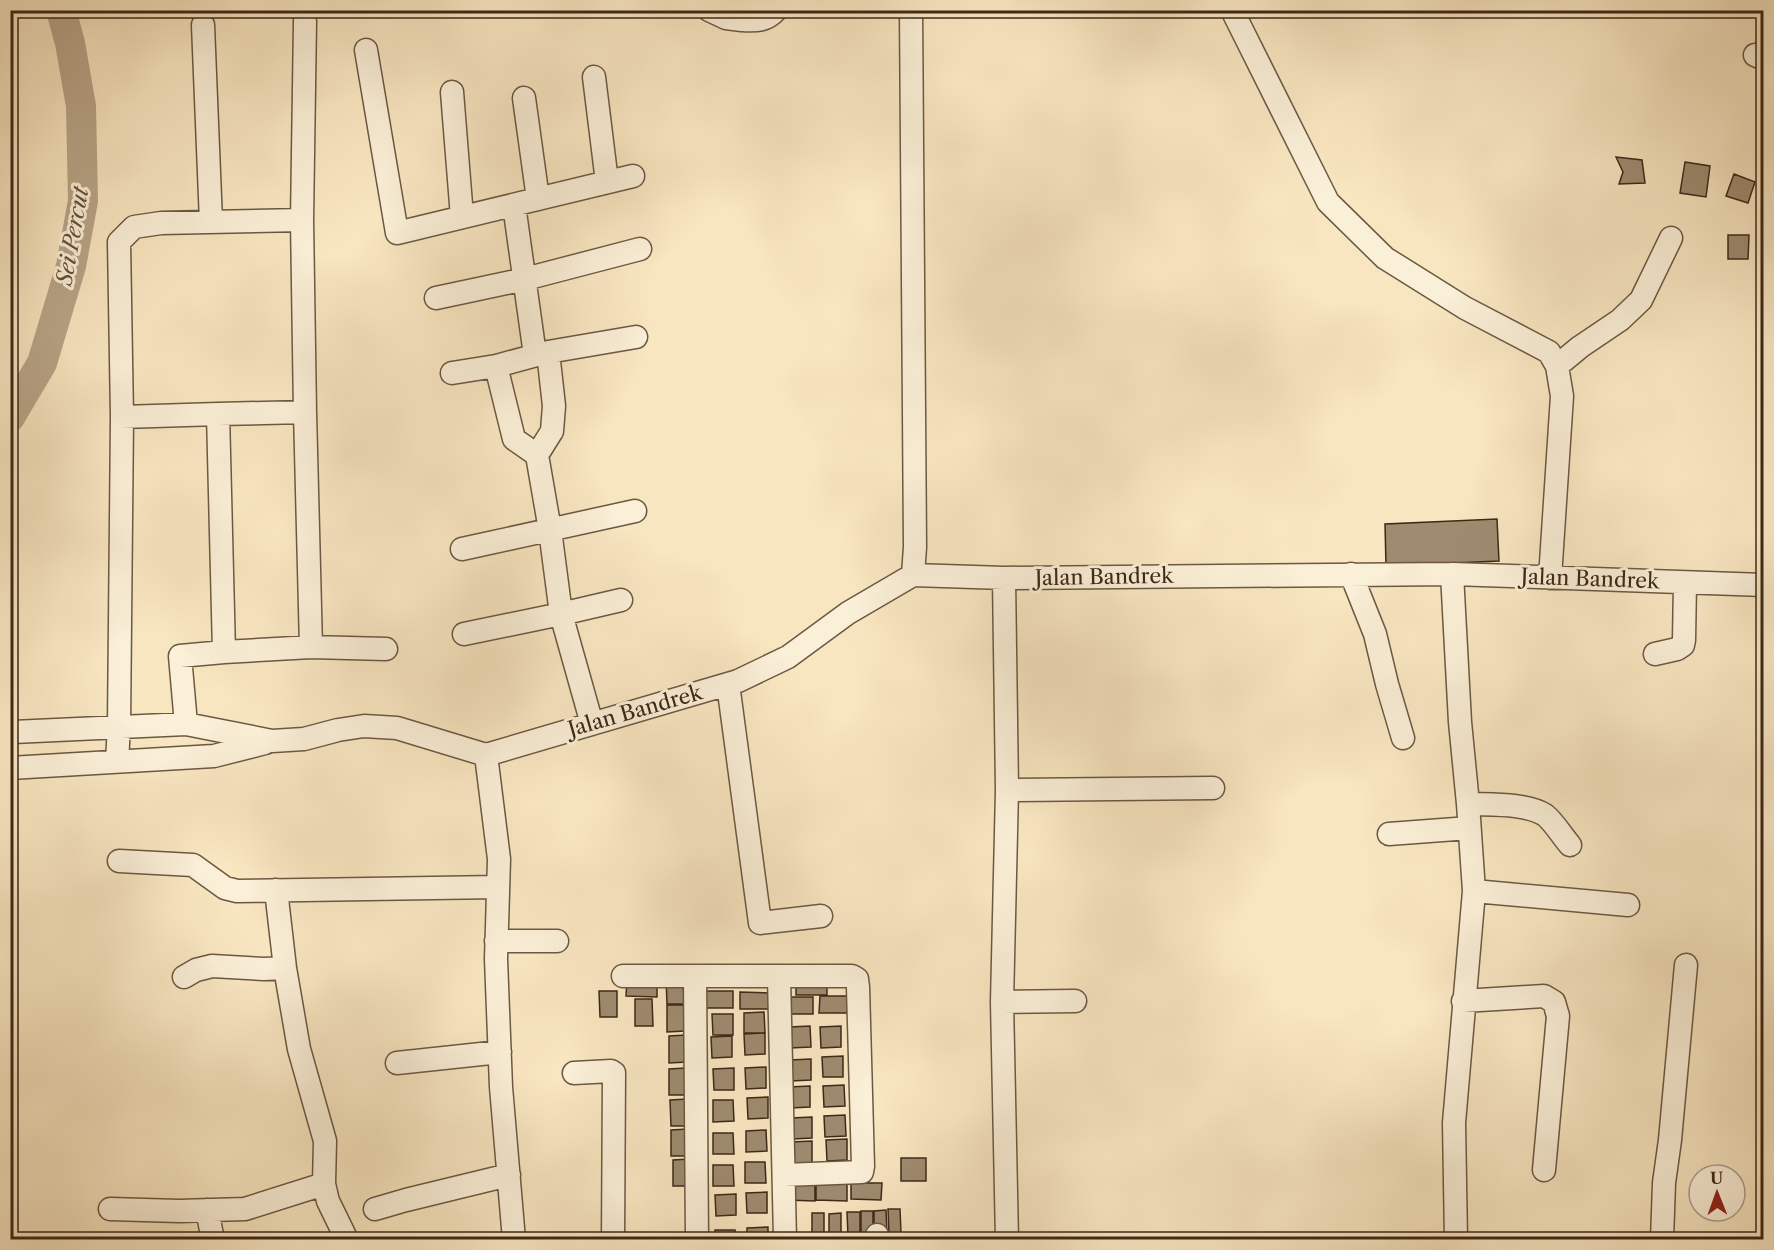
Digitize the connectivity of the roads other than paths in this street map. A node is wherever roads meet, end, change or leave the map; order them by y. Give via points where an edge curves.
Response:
1 (709, 10) edge
2 (776, 10) edge
3 (911, 10) edge
4 (1232, 10) edge
5 (741, 15) edge
6 (305, 21) dead end
7 (203, 25) dead end
8 (366, 50) dead end
9 (594, 77) dead end
10 (452, 92) dead end
11 (524, 98) dead end
12 (633, 176) dead end
13 (607, 182) junction
14 (538, 199) junction
15 (514, 205) junction
16 (462, 217) junction
17 (302, 220) junction
18 (211, 222) junction
19 (1671, 238) dead end
20 (640, 249) dead end
21 (525, 279) junction
22 (436, 298) dead end
23 (636, 337) dead end
24 (542, 353) junction
25 (496, 366) junction
26 (1557, 366) junction
27 (452, 373) dead end
28 (305, 412) junction
29 (218, 414) junction
30 (122, 417) junction
31 (537, 454) junction
32 (635, 511) dead end
33 (550, 530) junction
34 (462, 549) dead end
35 (1452, 573) junction
36 (913, 574) junction
37 (1351, 574) junction
38 (1004, 578) junction
39 (1550, 578) junction
40 (1685, 583) junction
41 (1764, 585) edge
42 (621, 600) dead end
43 (561, 614) junction
44 (464, 634) dead end
45 (311, 647) junction
46 (386, 649) dead end
47 (224, 652) junction
48 (1654, 654) dead end
49 (728, 684) junction
50 (186, 723) junction
51 (592, 724) junction
52 (119, 726) junction
53 (11, 733) edge
54 (1403, 738) dead end
55 (272, 741) junction
56 (486, 755) junction
57 (117, 762) junction
58 (10, 768) edge
59 (1213, 788) dead end
60 (1007, 790) junction
61 (1468, 804) junction
62 (1469, 828) junction
63 (1389, 834) dead end
64 (1570, 845) dead end
65 (119, 861) dead end
66 (498, 887) junction
67 (276, 890) junction
68 (1474, 891) junction
69 (1628, 905) dead end
70 (821, 916) dead end
71 (496, 941) junction
72 (557, 941) dead end
73 (1686, 965) dead end
74 (285, 968) junction
75 (623, 976) dead end
76 (695, 976) junction
77 (779, 976) junction
78 (184, 977) dead end
79 (1075, 1001) dead end
80 (1463, 1001) junction
81 (1002, 1002) junction
82 (500, 1052) junction
83 (397, 1064) dead end
84 (574, 1073) dead end
85 (1544, 1170) dead end
86 (510, 1175) junction
87 (784, 1175) junction
88 (324, 1184) junction
89 (110, 1209) dead end
90 (375, 1209) dead end
91 (207, 1210) junction
92 (213, 1239) edge
93 (346, 1239) edge
94 (514, 1239) edge
95 (613, 1239) edge
96 (697, 1239) edge
97 (785, 1239) edge
98 (1007, 1239) edge
99 (1456, 1239) edge
100 (1662, 1239) edge

1 - 5 street via 726,18
2 - 5 street via 769,18 752,21
3 - 36 street
4 - 26 street via 1328,202 1385,258 1465,308 1549,352
6 - 17 street
7 - 18 street
8 - 16 street via 397,233
9 - 13 street
10 - 16 street
11 - 14 street
12 - 13 street
13 - 14 street
14 - 15 street
15 - 16 street
15 - 21 street
17 - 18 street
17 - 28 street
18 - 30 street via 134,227 119,242
19 - 26 street via 1641,300
20 - 21 street
21 - 22 street
21 - 24 street
23 - 24 street
24 - 25 street
24 - 31 street via 554,406 553,425
25 - 27 street
25 - 31 street via 514,439
26 - 39 street via 1562,396
28 - 29 street
28 - 45 street
29 - 30 street
29 - 47 street
30 - 52 street
31 - 33 street
32 - 33 street
33 - 34 street
33 - 43 street
35 - 37 street, Jalan Bandrek
35 - 39 street, Jalan Bandrek
35 - 61 street
36 - 38 street, Jalan Bandrek
36 - 49 street, Jalan Bandrek via 848,613 788,657
37 - 38 street, Jalan Bandrek
37 - 54 street via 1375,634
38 - 60 street
39 - 40 street, Jalan Bandrek
40 - 41 street, Jalan Bandrek
40 - 48 street via 1683,645
42 - 43 street
43 - 44 street
43 - 51 street
45 - 46 street
45 - 47 street
47 - 50 street via 180,656
49 - 51 street, Jalan Bandrek
49 - 70 street via 760,923
50 - 52 street
50 - 55 street
51 - 56 street, Jalan Bandrek
52 - 53 street
52 - 57 street
55 - 56 street via 303,739 364,726 397,729
55 - 57 street via 214,756
56 - 66 street via 499,860
57 - 58 street
59 - 60 street
60 - 81 street
61 - 62 street
61 - 64 street via 1538,812 1547,816
62 - 63 street
62 - 68 street
65 - 67 street via 193,865 225,888
66 - 67 street
66 - 71 street
67 - 74 street
68 - 69 street
68 - 80 street
71 - 72 street
71 - 82 street
73 - 100 street
74 - 78 street via 212,966
74 - 88 street via 299,1049 326,1141
75 - 76 street
76 - 77 street
76 - 96 street
77 - 87 street
77 - 87 street via 852,976 857,980 863,1167 862,1172 856,1173
79 - 81 street
80 - 85 street via 1544,996 1554,1002 1558,1016
80 - 99 street via 1454,1123
81 - 98 street
82 - 83 street
82 - 86 street
84 - 95 street via 615,1074
86 - 90 street
86 - 94 street
87 - 97 street
88 - 91 street via 245,1209
88 - 93 street
89 - 91 street
91 - 92 street

